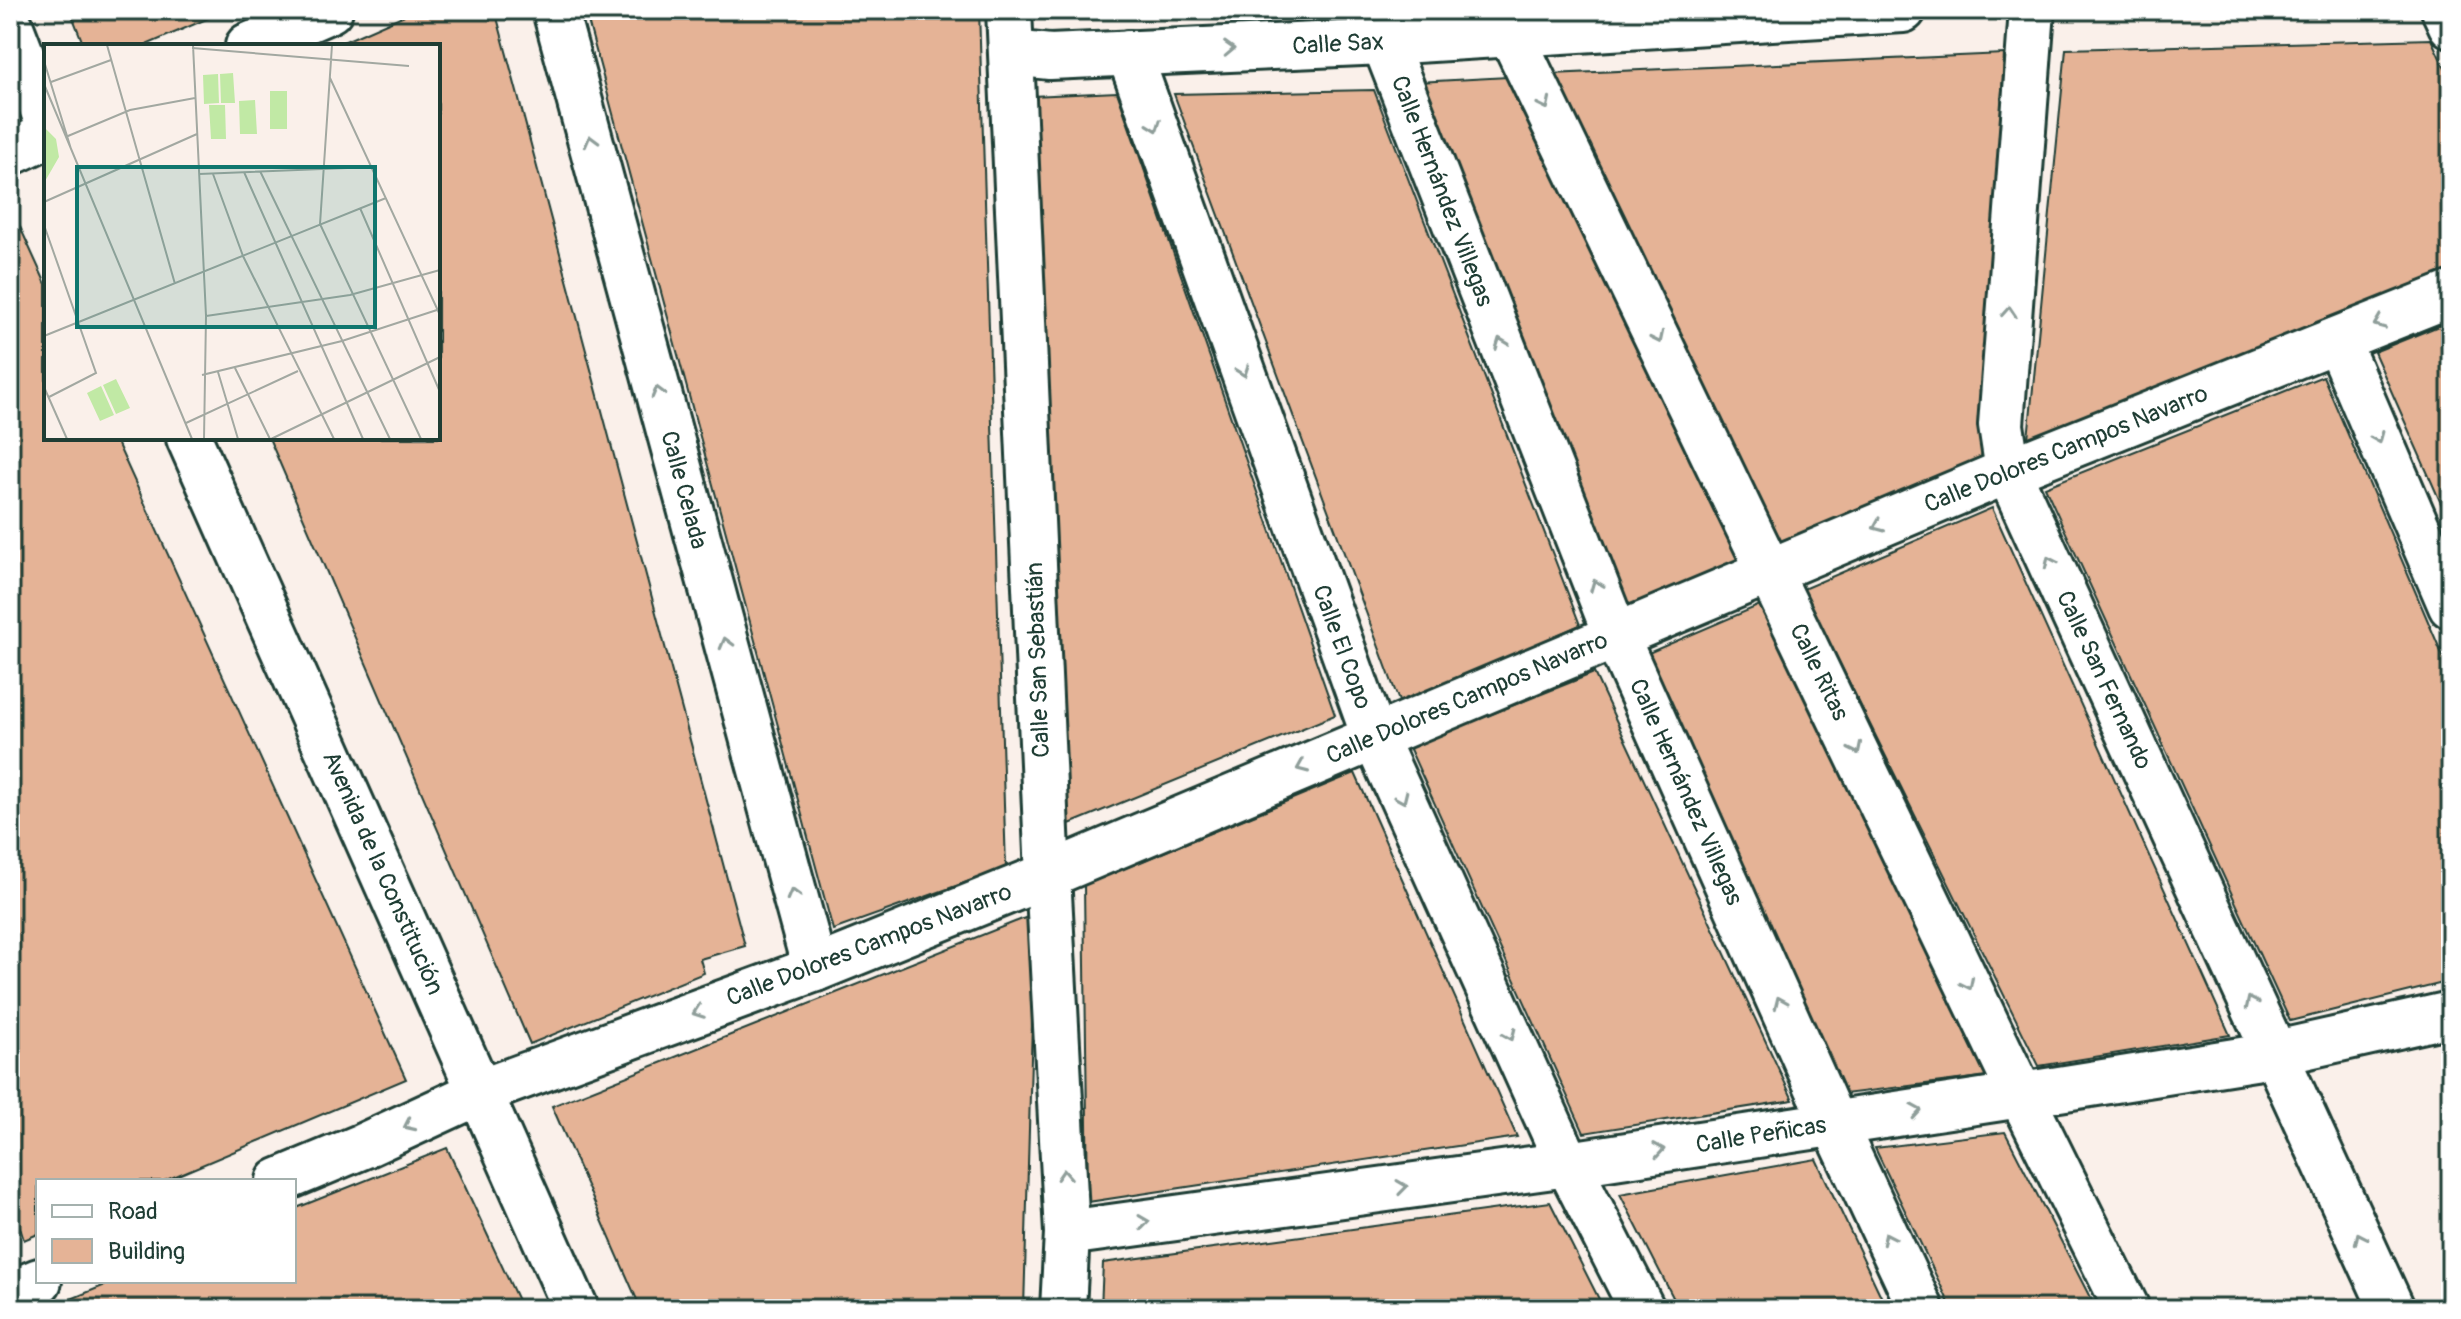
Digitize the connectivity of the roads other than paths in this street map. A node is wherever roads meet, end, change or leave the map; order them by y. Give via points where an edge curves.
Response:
1 (330, 10) edge
2 (555, 10) edge
3 (1009, 10) edge
4 (1903, 10) edge
5 (2032, 10) edge
6 (2444, 10) edge
7 (10, 25) edge
8 (2451, 25) edge
9 (1511, 34) junction
10 (1384, 42) junction
11 (253, 44) edge
12 (1012, 53) junction
13 (1129, 53) junction
14 (44, 113) edge
15 (44, 137) edge
16 (10, 153) edge
17 (2451, 294) edge
18 (2337, 340) junction
19 (190, 440) edge
20 (2008, 471) junction
21 (1771, 571) junction
22 (2451, 606) edge
23 (1616, 636) junction
24 (1374, 736) junction
25 (1048, 875) junction
26 (815, 969) junction
27 (2451, 1014) edge
28 (2275, 1053) junction
29 (480, 1092) junction
30 (2021, 1095) junction
31 (1834, 1124) junction
32 (1568, 1164) junction
33 (284, 1179) edge
34 (1067, 1233) junction
35 (576, 1309) edge
36 (1063, 1309) edge
37 (1642, 1309) edge
38 (1921, 1309) edge
39 (2127, 1309) edge
40 (2392, 1309) edge

1 - 11 street
26 -> 2 street, Calle Celada
3 - 12 street, Calle San Sebastián
4 - 9 street, Calle Sax
20 -> 5 street, Calle San Fernando via 2001,425
6 - 8 street
7 - 14 street
9 - 10 street, Calle Sax
9 -> 21 street, Calle Ritas
13 -> 10 street, Calle Sax
23 -> 10 street, Calle Hernández Villegas
12 - 13 street, Calle Sax
12 - 25 street, Calle San Sebastián
13 -> 24 street, Calle El Copo
15 - 16 street
17 -> 18 street, Calle Dolores Campos Navarro
18 - 20 street, Calle Dolores Campos Navarro
18 -> 22 street
19 - 29 street, Avenida de la Constitución
20 -> 21 street, Calle Dolores Campos Navarro
28 -> 20 street, Calle San Fernando
21 - 23 street, Calle Dolores Campos Navarro
21 -> 30 street, Calle Ritas
23 - 24 street, Calle Dolores Campos Navarro
31 -> 23 street, Calle Hernández Villegas
24 -> 25 street, Calle Dolores Campos Navarro
24 -> 32 street, Calle El Copo
25 - 26 street, Calle Dolores Campos Navarro
34 -> 25 street, Calle San Sebastián
26 -> 29 street, Calle Dolores Campos Navarro
27 - 28 street, Calle Peñicas
28 - 30 street, Calle Peñicas
40 -> 28 street, Calle San Fernando
29 -> 33 street, Calle Dolores Campos Navarro
29 - 35 street, Avenida de la Constitución
31 -> 30 street, Calle Peñicas
30 - 39 street, Calle Ritas
32 -> 31 street, Calle Peñicas
38 -> 31 street, Calle Hernández Villegas
34 -> 32 street, Calle Peñicas
32 - 37 street, Calle El Copo
34 - 36 street, Calle San Sebastián

